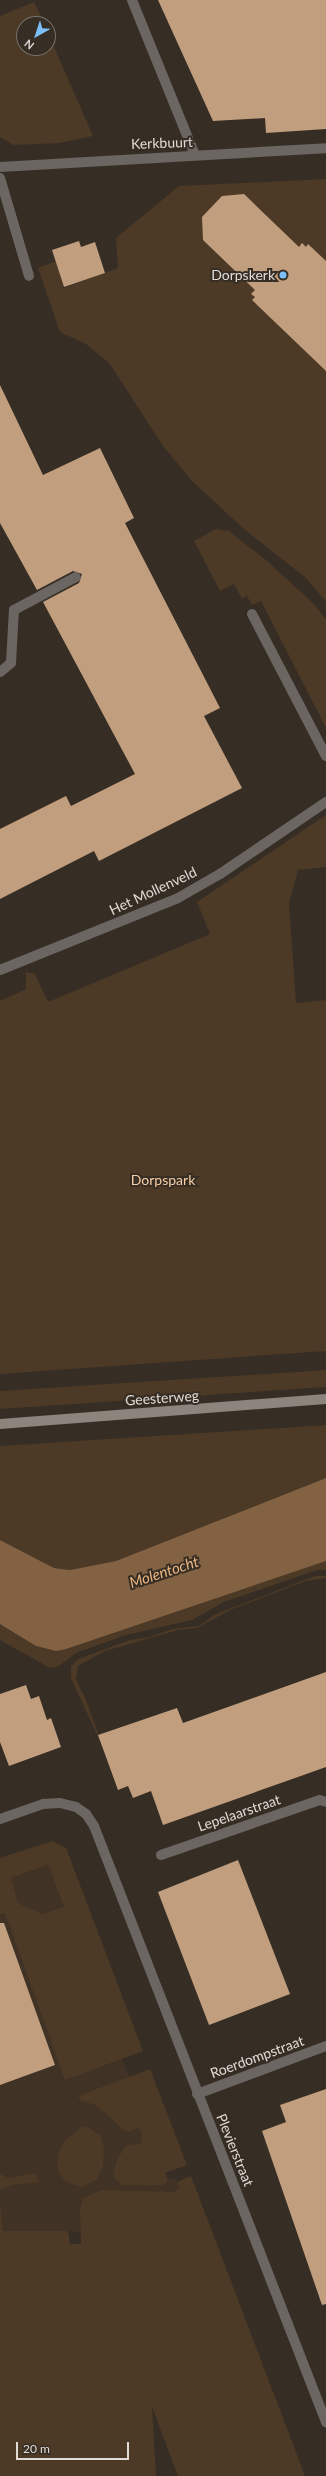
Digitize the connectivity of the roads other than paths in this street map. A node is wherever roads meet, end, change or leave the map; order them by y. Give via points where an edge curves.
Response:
1 (132, 0) edge
2 (326, 148) edge
3 (195, 156) junction
4 (0, 167) edge
5 (0, 178) edge
6 (29, 276) dead end
7 (76, 577) dead end
8 (252, 614) dead end
9 (0, 672) edge
10 (326, 756) edge
11 (326, 802) edge
12 (0, 970) edge
13 (326, 1400) edge
14 (0, 1424) edge
15 (326, 1802) edge
16 (0, 1819) edge
17 (161, 1855) dead end
18 (326, 2046) edge
19 (197, 2094) junction
20 (326, 2422) edge

1 - 3 street
2 - 3 street, Kerkbuurt
3 - 4 street, Kerkbuurt
5 - 6 street
7 - 9 street via 14,610 11,663
8 - 10 street
11 - 12 street, Het Mollenveld via 232,866 178,898
13 - 14 main road, Geesterweg
15 - 17 street, Lepelaarstraat via 320,1800
16 - 19 street, Plevierstraat via 43,1804 76,1807 86,1814 94,1826
18 - 19 street, Roerdompstraat
19 - 20 street, Plevierstraat

